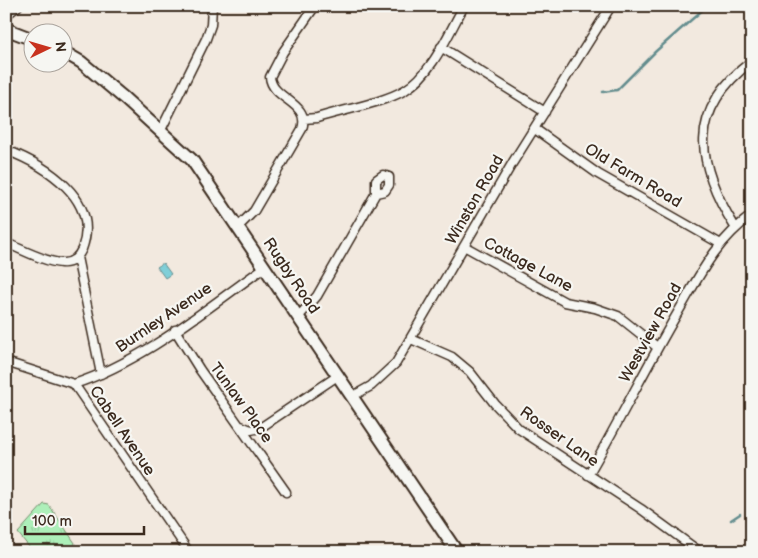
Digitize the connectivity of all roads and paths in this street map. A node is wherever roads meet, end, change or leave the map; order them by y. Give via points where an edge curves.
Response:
1 (18, 6) edge
2 (212, 6) edge
3 (315, 6) edge
4 (464, 6) edge
5 (611, 6) edge
6 (6, 15) edge
7 (6, 29) edge
8 (22, 35) edge
9 (441, 47) junction
10 (72, 57) edge
11 (752, 61) edge
12 (545, 112) junction
13 (304, 119) junction
14 (535, 129) junction
15 (161, 130) junction
16 (6, 150) edge
17 (376, 193) dead end
18 (752, 215) edge
19 (238, 227) junction
20 (735, 227) junction
21 (720, 243) junction
22 (6, 244) edge
23 (464, 246) junction
24 (77, 257) junction
25 (265, 267) junction
26 (299, 316) junction
27 (175, 330) junction
28 (411, 339) junction
29 (657, 347) junction
30 (6, 362) edge
31 (101, 374) junction
32 (339, 375) junction
33 (74, 384) junction
34 (353, 396) junction
35 (241, 426) junction
36 (588, 475) junction
37 (286, 492) dead end
38 (189, 552) edge
39 (457, 552) edge
40 (700, 552) edge

1 - 6 street
2 - 15 street via 202,46
3 - 13 street via 270,77 273,87 301,110
4 - 9 street
5 - 12 street, Winston Road
7 - 8 street
9 - 12 street
9 - 13 street via 422,74 404,90 317,118
10 - 15 street, Rugby Road
11 - 20 street via 738,72 718,97 704,138 703,155 709,176
12 - 14 street, Winston Road
13 - 19 street via 302,129 254,211
14 - 21 street, Old Farm Road via 598,174
14 - 23 street, Winston Road
15 - 19 street, Rugby Road via 192,160
16 - 24 street via 49,172 76,198 86,224 84,244
17 - 26 street via 317,296
18 - 20 street, Westview Road
19 - 25 street, Rugby Road
20 - 21 street, Westview Road
21 - 29 street, Westview Road
22 - 24 street via 60,263
23 - 28 street, Winston Road
23 - 29 street, Cottage Lane via 565,302 618,316
24 - 31 street
25 - 26 street, Rugby Road
25 - 27 street, Burnley Avenue
26 - 32 street, Rugby Road
27 - 31 street, Burnley Avenue
27 - 35 street, Tunlaw Place
28 - 34 street, Winston Road via 384,375
28 - 36 street, Rosser Lane via 458,362 519,429
29 - 36 street, Westview Road
30 - 33 street, Cabell Avenue
31 - 33 street, Burnley Avenue
32 - 34 street, Rugby Road
32 - 35 street via 260,428 251,430
33 - 38 street, Cabell Avenue
34 - 39 street, Rugby Road
35 - 37 street, Tunlaw Place
36 - 40 street, Rosser Lane

